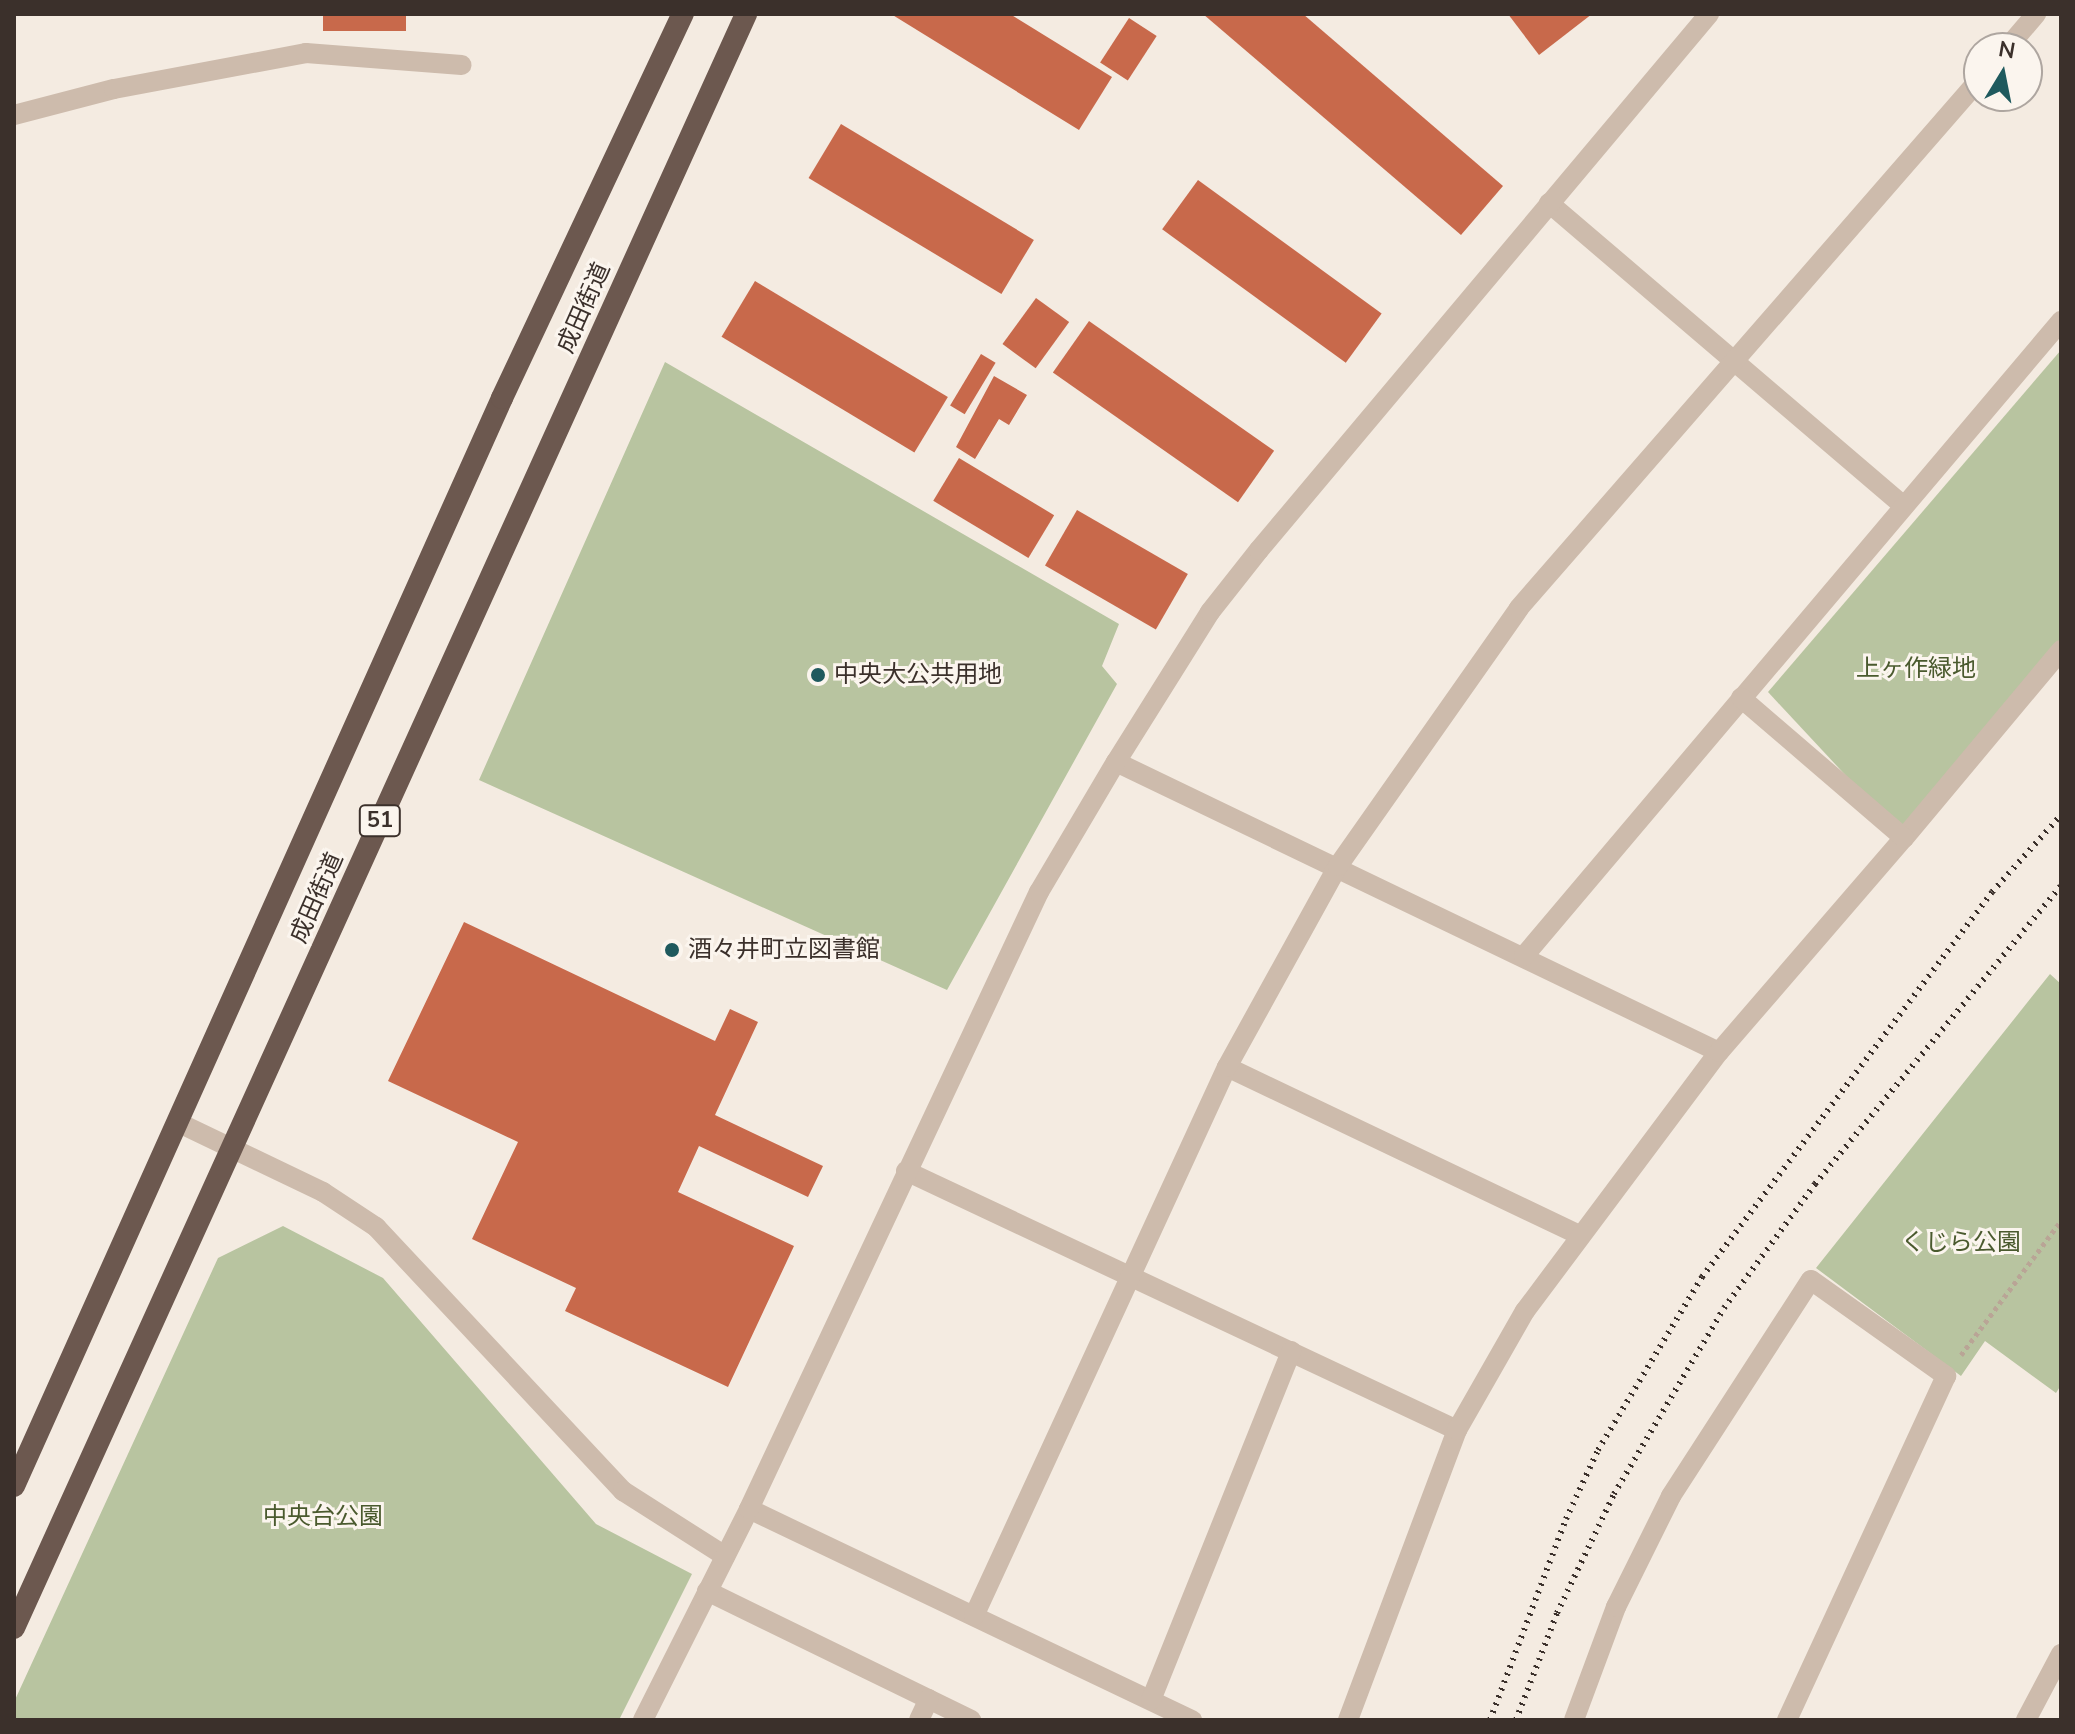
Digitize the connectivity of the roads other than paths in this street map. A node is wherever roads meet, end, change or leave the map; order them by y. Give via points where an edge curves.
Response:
1 (683, 14) edge
2 (746, 14) edge
3 (1709, 14) edge
4 (2036, 14) edge
5 (2021, 32) edge
6 (462, 65) dead end
7 (1963, 98) edge
8 (14, 115) edge
9 (1549, 203) junction
10 (2061, 321) edge
11 (1733, 363) junction
12 (1903, 505) junction
13 (2061, 650) edge
14 (1741, 698) junction
15 (1116, 762) junction
16 (1904, 838) junction
17 (1338, 866) junction
18 (1524, 956) junction
19 (1719, 1052) junction
20 (1227, 1067) junction
21 (177, 1122) junction
22 (232, 1149) junction
23 (906, 1171) junction
24 (1577, 1234) junction
25 (1129, 1275) junction
26 (1291, 1351) junction
27 (1457, 1430) junction
28 (14, 1486) edge
29 (749, 1509) junction
30 (725, 1556) junction
31 (707, 1591) junction
32 (974, 1616) junction
33 (14, 1628) edge
34 (2061, 1654) edge
35 (929, 1699) junction
36 (1151, 1700) junction
37 (643, 1720) edge
38 (919, 1720) edge
39 (971, 1720) edge
40 (1192, 1720) edge
41 (1348, 1720) edge
42 (1574, 1720) edge
43 (1787, 1720) edge
44 (2026, 1720) edge

1 - 21 highway, 成田街道 / 51 via 495,413
2 - 22 highway, 成田街道 / 51
3 - 9 street
4 - 5 street
6 - 8 street via 306,53 114,89
7 - 11 street
9 - 11 street
9 - 15 street via 1210,612
10 - 12 street
11 - 12 street
11 - 17 street via 1519,608
12 - 14 street
13 - 16 street
14 - 16 street
14 - 18 street
15 - 17 street
15 - 23 street via 1039,892
16 - 19 street
17 - 18 street
17 - 20 street
18 - 19 street
19 - 24 street
20 - 24 street
20 - 25 street
21 - 22 street
21 - 28 highway, 成田街道 / 51
22 - 30 street via 323,1192 376,1227 623,1491
22 - 33 highway, 成田街道 / 51
23 - 25 street
23 - 29 street
24 - 27 street via 1525,1311
25 - 26 street
25 - 32 street
26 - 27 street
26 - 36 street
27 - 41 street
29 - 30 street
29 - 32 street
30 - 31 street
31 - 35 street
31 - 37 street
32 - 36 street
34 - 44 street
35 - 38 street
35 - 39 street
36 - 40 street
42 - 43 street via 1616,1607 1671,1496 1811,1280 1946,1376

